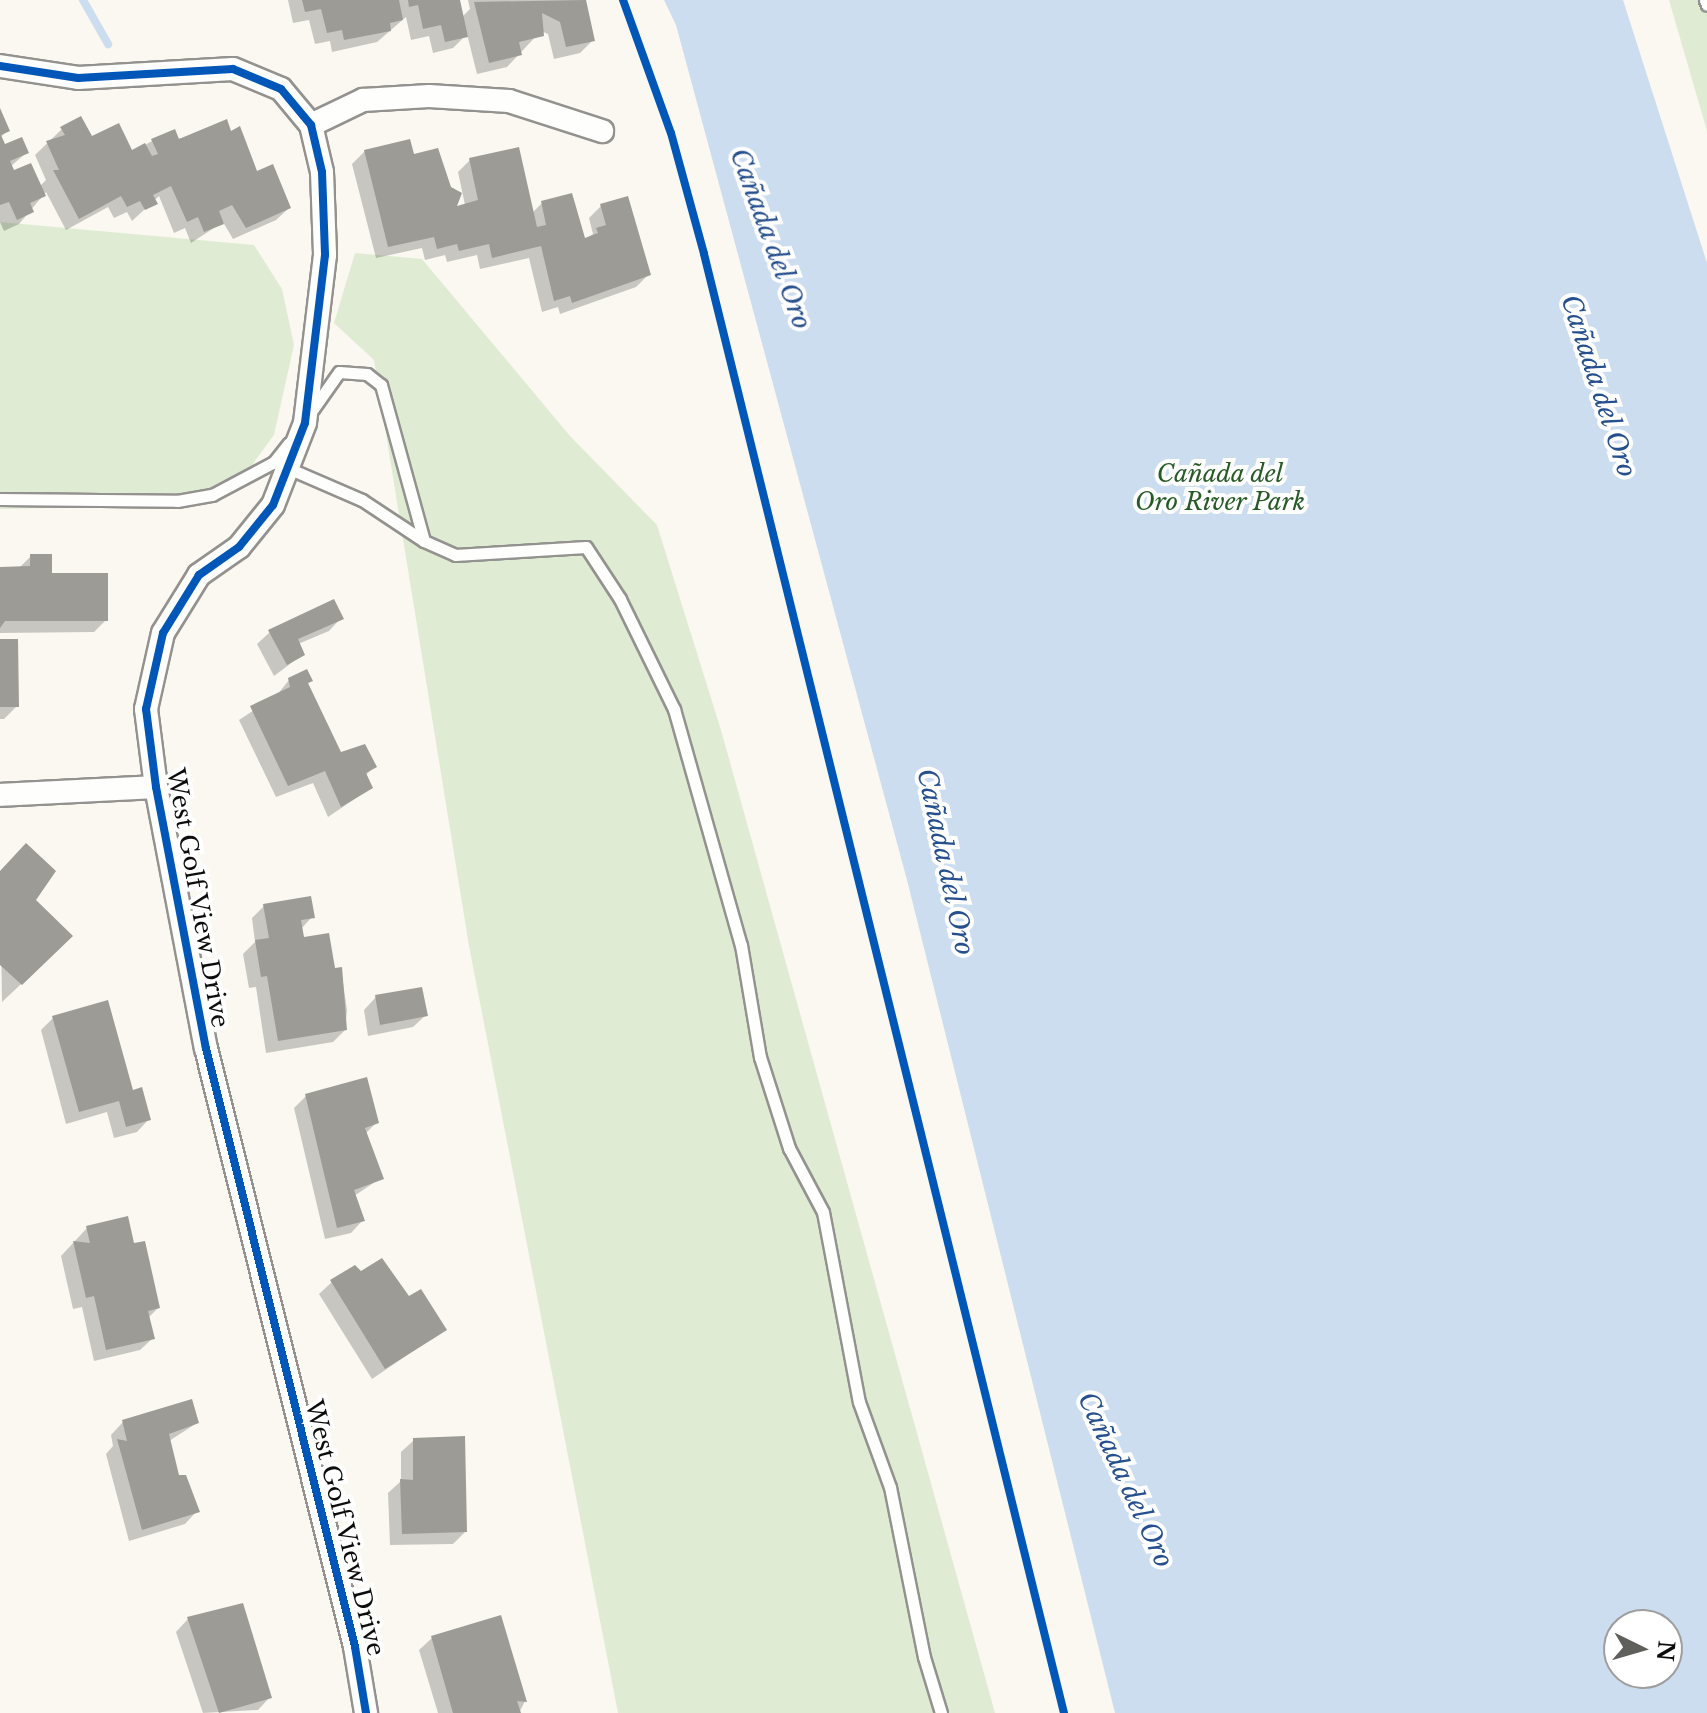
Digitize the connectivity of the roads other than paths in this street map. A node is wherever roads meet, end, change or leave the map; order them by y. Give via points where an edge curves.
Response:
1 (0, 66) edge
2 (311, 125) junction
3 (602, 131) dead end
4 (305, 423) junction
5 (281, 465) junction
6 (0, 499) edge
7 (424, 541) junction
8 (156, 787) junction
9 (0, 795) edge
10 (366, 1713) edge
11 (941, 1713) edge

1 - 2 street via 78,78 233,69 281,89
2 - 3 street via 363,100 429,96 509,101
2 - 4 street, West Golf View Drive via 322,172 325,255
4 - 5 street, West Golf View Drive
4 - 7 lane via 329,379 339,372 367,374 381,385
5 - 6 lane via 212,495 177,501
5 - 7 lane via 362,500
5 - 8 street, West Golf View Drive via 273,505 239,547 199,575 163,633 146,709
7 - 11 lane via 455,555 586,547 620,599 668,695 741,945 760,1057 789,1148 823,1212 859,1402 890,1487 924,1657
8 - 9 street
8 - 10 street, West Golf View Drive via 206,1048 355,1647

